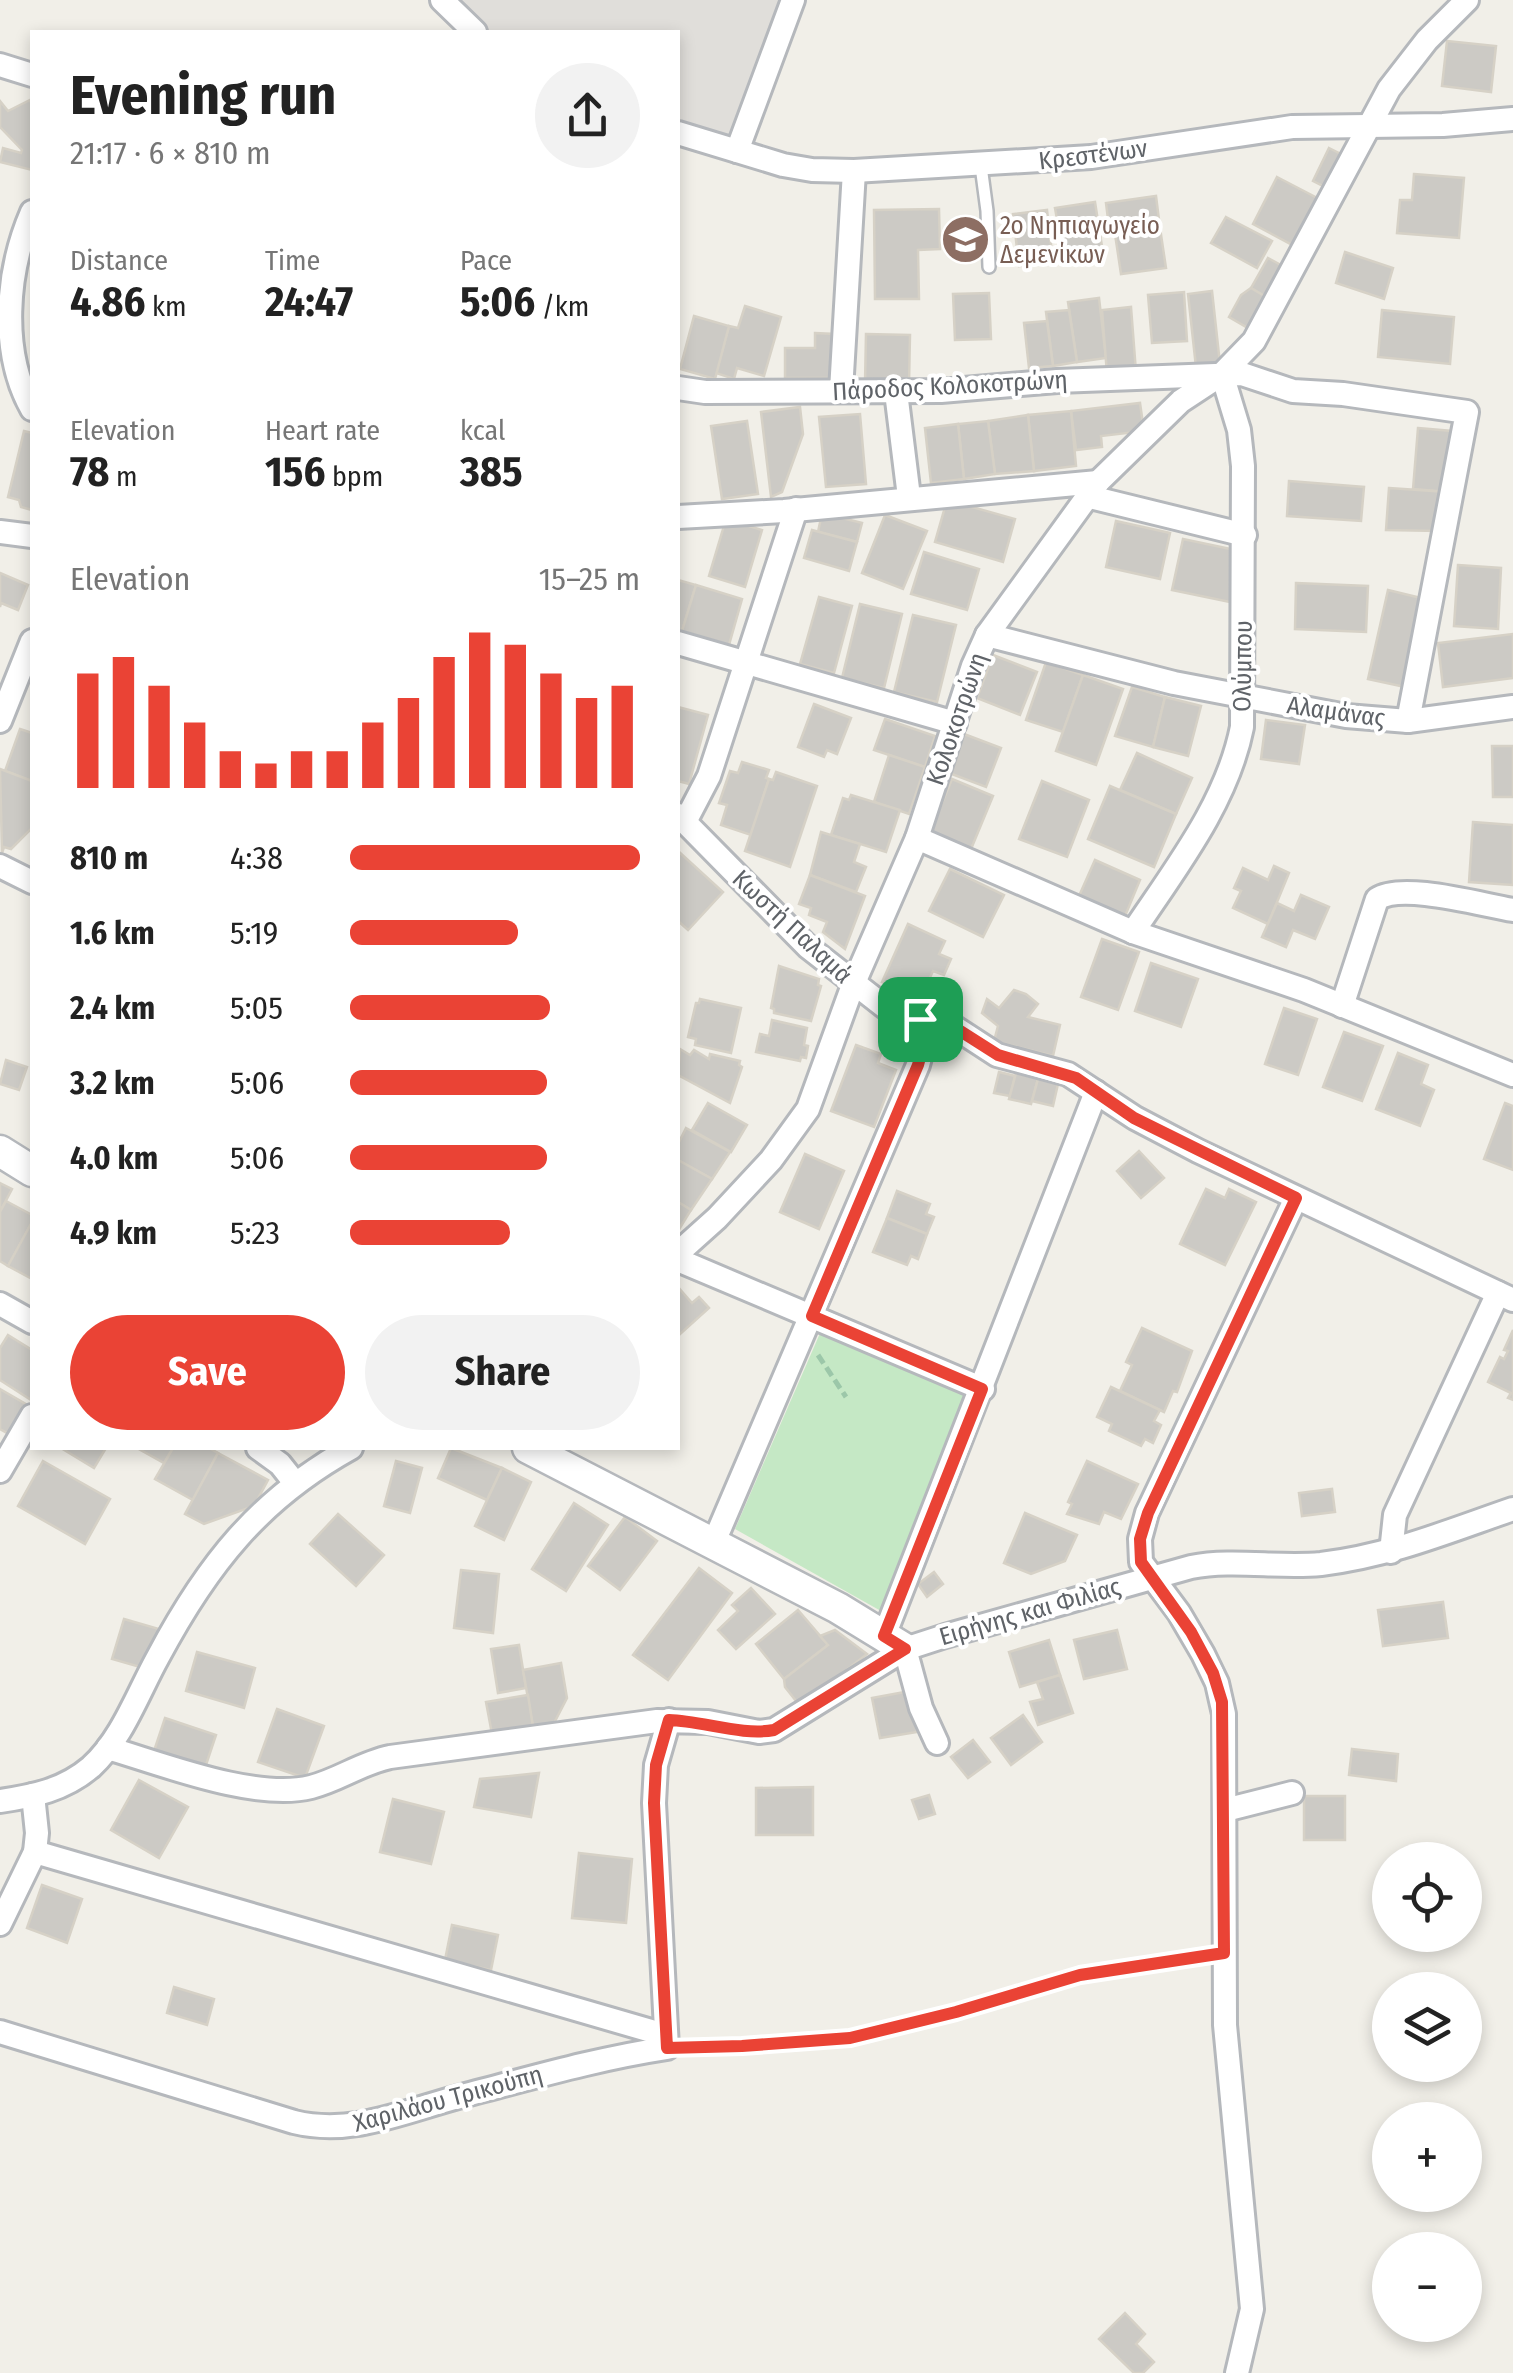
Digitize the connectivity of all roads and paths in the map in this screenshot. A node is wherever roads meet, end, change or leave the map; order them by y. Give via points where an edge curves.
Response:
1 (442, 0) edge
2 (793, 0) edge
3 (1467, 0) edge
4 (473, 30) edge
5 (0, 65) edge
6 (30, 74) edge
7 (1513, 119) edge
8 (1367, 126) junction
9 (680, 134) edge
10 (737, 151) junction
11 (981, 166) junction
12 (854, 171) junction
13 (30, 218) edge
14 (989, 267) dead end
15 (6, 288) edge
16 (1222, 374) junction
17 (680, 388) edge
18 (841, 391) junction
19 (896, 392) junction
20 (30, 405) edge
21 (1092, 489) junction
22 (909, 497) junction
23 (796, 509) junction
24 (680, 517) edge
25 (0, 532) edge
26 (1245, 535) junction
27 (30, 536) edge
28 (987, 635) junction
29 (680, 644) edge
30 (30, 645) edge
31 (746, 662) junction
32 (1243, 698) junction
33 (1513, 707) edge
34 (0, 721) edge
35 (1408, 721) junction
36 (955, 722) junction
37 (682, 819) edge
38 (916, 838) junction
39 (0, 866) edge
40 (30, 881) edge
41 (1513, 910) edge
42 (1134, 932) junction
43 (853, 985) junction
44 (1342, 1006) junction
45 (920, 1019) junction
46 (1513, 1075) edge
47 (1096, 1092) junction
48 (0, 1151) edge
49 (30, 1170) edge
50 (1296, 1198) junction
51 (680, 1254) edge
52 (680, 1257) edge
53 (1505, 1296) edge
54 (0, 1304) edge
55 (30, 1321) edge
56 (809, 1322) junction
57 (982, 1389) junction
58 (846, 1396) dead end
59 (30, 1419) edge
60 (261, 1450) edge
61 (347, 1450) edge
62 (532, 1450) edge
63 (0, 1471) edge
64 (294, 1483) junction
65 (1513, 1510) edge
66 (714, 1542) junction
67 (1391, 1552) junction
68 (1150, 1576) junction
69 (894, 1642) junction
70 (669, 1720) junction
71 (937, 1743) dead end
72 (108, 1748) junction
73 (1292, 1793) dead end
74 (33, 1796) junction
75 (0, 1801) edge
76 (1225, 1810) junction
77 (35, 1852) junction
78 (0, 1924) edge
79 (1224, 1953) junction
80 (0, 2032) edge
81 (666, 2041) junction
82 (1237, 2373) edge

1 - 4 street
2 - 10 street
3 - 8 street, Κολοκοτρώνη via 1408,64
5 - 6 street
7 - 8 street, Κρεστένων
8 - 11 street, Κρεστένων via 1274,129 1120,154
8 - 16 street, Κολοκοτρώνη via 1274,308
9 - 10 street, Κρεστένων
10 - 12 street, Κρεστένων via 798,168
11 - 12 street, Κρεστένων
11 - 14 lane
12 - 18 street
13 - 15 street
15 - 20 street via 8,343
16 - 19 street, Πάροδος Κολοκοτρώνη
16 - 21 street, Κολοκοτρώνη via 1181,401
16 - 26 street, Ολύμπου via 1240,430
16 - 35 street, Πάροδος Κολοκοτρώνη via 1252,376 1293,391 1467,412
17 - 18 street, Πάροδος Κολοκοτρώνη
18 - 19 street, Πάροδος Κολοκοτρώνη
19 - 22 street
21 - 22 street
21 - 26 street
21 - 28 street, Κολοκοτρώνη
22 - 23 street
23 - 24 street
23 - 31 street
25 - 27 street
26 - 32 street, Ολύμπου
28 - 32 street, Αλαμάνας
28 - 36 street, Κολοκοτρώνη
29 - 31 street
30 - 34 street
31 - 36 street
31 - 37 street via 709,776
32 - 35 street, Αλαμάνας
32 - 42 street, Ολύμπου via 1238,748 1220,792
33 - 35 street, Αλαμάνας
36 - 38 street, Κολοκοτρώνη
37 - 43 street, Κωστή Παλαμά
38 - 42 street
38 - 43 street, Κολοκοτρώνη
39 - 40 street
41 - 44 street via 1384,894
42 - 44 street
43 - 45 street, Κωστή Παλαμά via 890,1010
43 - 51 street, Κολοκοτρώνη via 796,1127
44 - 46 street
45 - 47 street, Κωστή Παλαμά via 954,1027 998,1055 1068,1074
45 - 56 street via 918,1065
47 - 50 street, Κωστή Παλαμά
47 - 57 street
48 - 49 street
50 - 53 street, Κωστή Παλαμά
50 - 68 street via 1148,1513 1139,1552
52 - 56 street
53 - 67 street via 1394,1516
54 - 55 street
56 - 57 street
56 - 58 path via 818,1356
56 - 66 street
57 - 69 street
59 - 63 street
60 - 64 street
61 - 64 street
62 - 66 street
64 - 72 street via 253,1519 203,1583
65 - 67 street, Ειρήνης και Φιλίας
66 - 69 street
67 - 68 street, Ειρήνης και Φιλίας via 1316,1564 1201,1565
68 - 69 street, Ειρήνης και Φιλίας
68 - 76 street via 1185,1622 1216,1683 1224,1714
69 - 70 street, Ειρήνης και Φιλίας via 774,1730
69 - 71 street
70 - 72 street, Ειρήνης και Φιλίας via 390,1757 294,1789 238,1785
70 - 81 street via 654,1803
72 - 74 street via 76,1779
73 - 76 street
74 - 75 street
74 - 77 street
76 - 79 street
77 - 78 street
77 - 81 street
79 - 81 lane via 1080,1975 850,2038 742,2046
79 - 82 street via 1228,2065 1252,2288
80 - 81 street, Χαριλάου Τρικούπη via 329,2128

